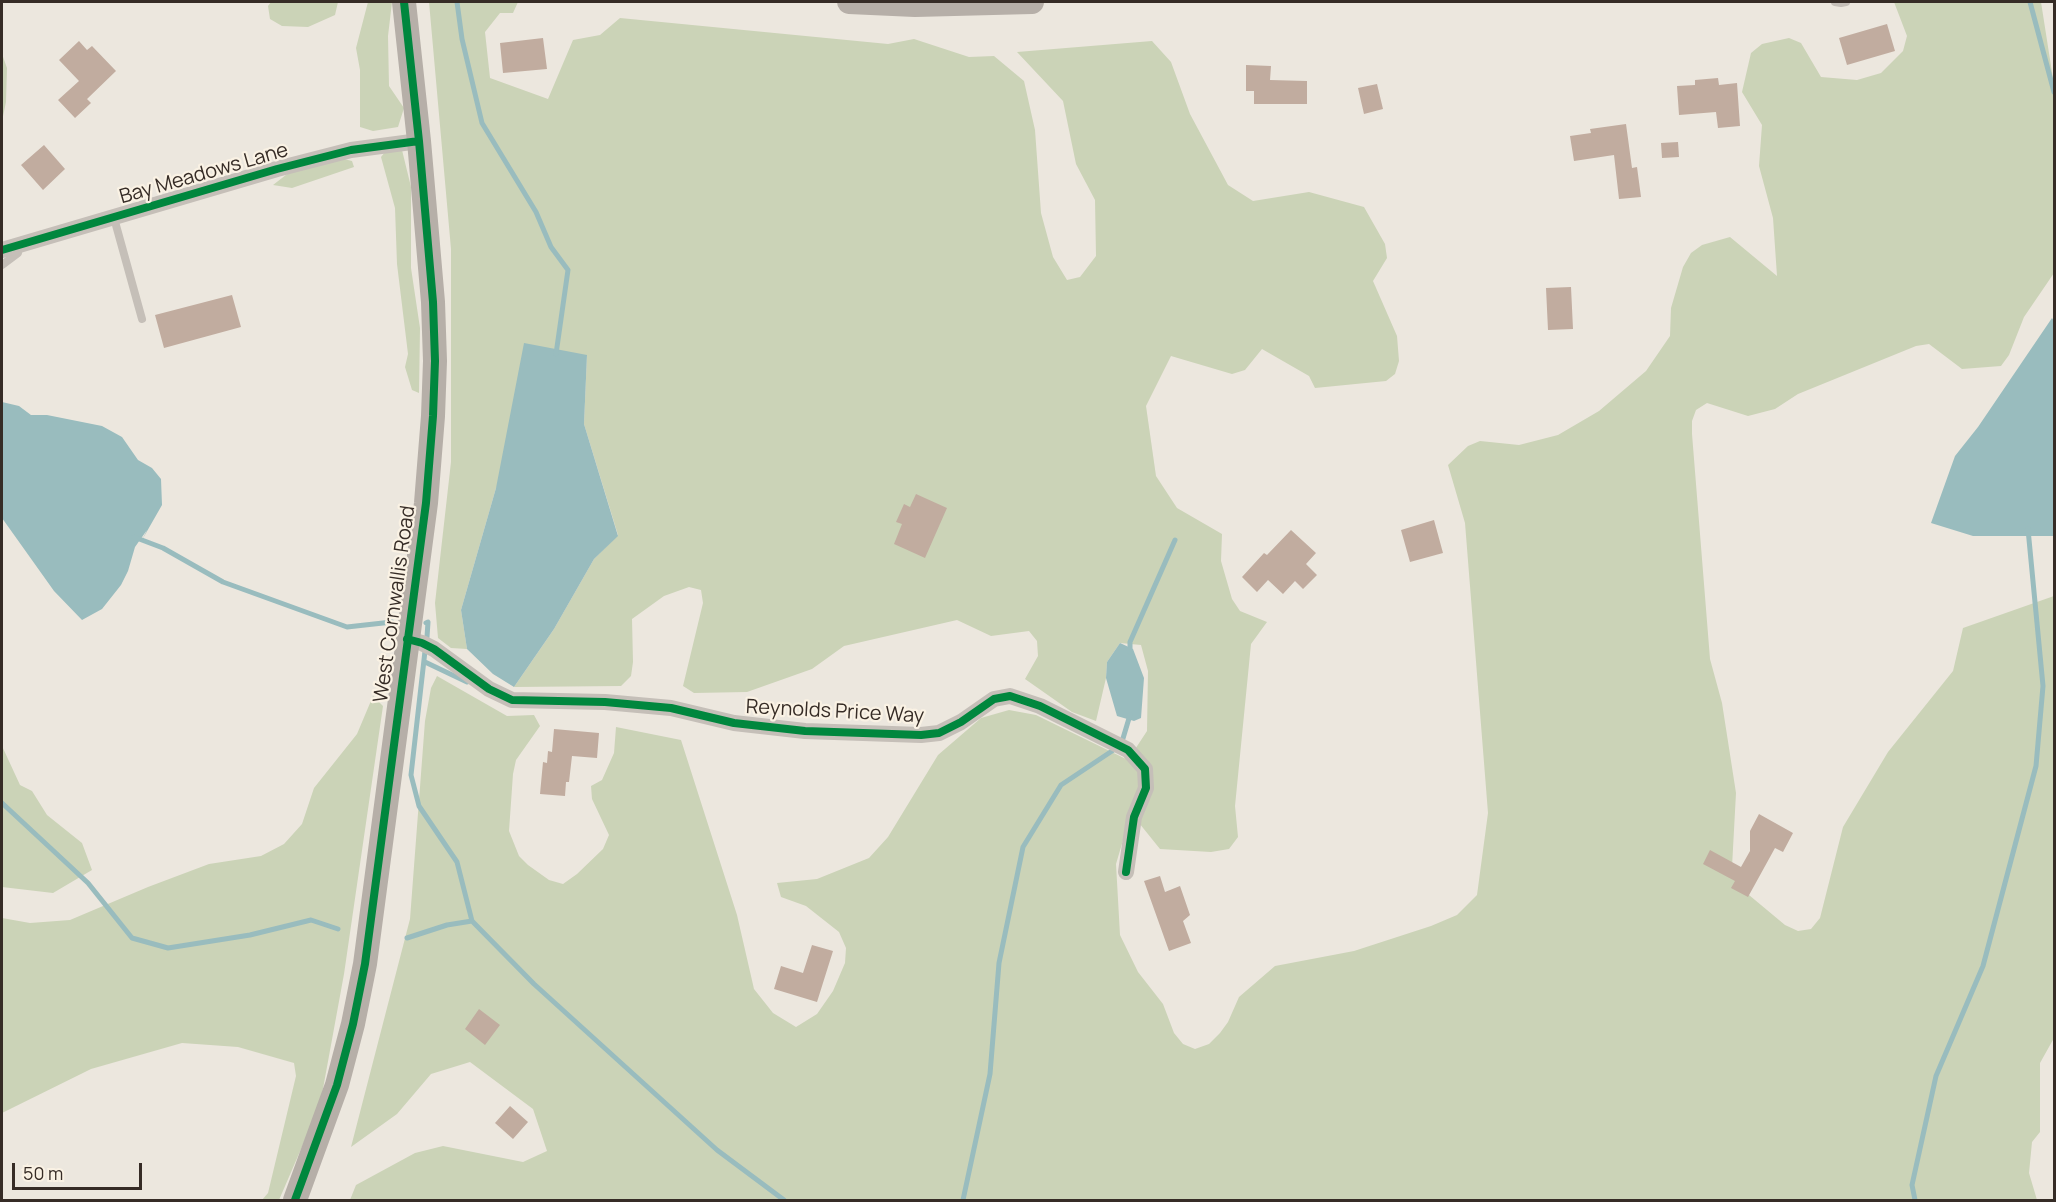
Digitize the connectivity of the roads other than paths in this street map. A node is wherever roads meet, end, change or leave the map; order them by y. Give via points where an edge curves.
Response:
1 (404, 2) edge
2 (849, 2) edge
3 (1032, 2) edge
4 (1834, 2) edge
5 (1846, 2) edge
6 (891, 3) edge
7 (419, 141) junction
8 (114, 218) junction
9 (20, 245) junction
10 (2, 250) edge
11 (2, 265) edge
12 (142, 319) dead end
13 (407, 639) junction
14 (1126, 872) dead end
15 (296, 1200) edge

1 - 7 street, West Cornwallis Road
2 - 6 street
3 - 6 street
4 - 5 lane
7 - 8 street, Bay Meadows Lane via 351,150
7 - 13 street, West Cornwallis Road via 435,361 426,502
8 - 9 street, Bay Meadows Lane
8 - 12 lane
9 - 10 street, Bay Meadows Lane
9 - 11 lane via 18,253
13 - 14 street, Reynolds Price Way via 434,649 489,689 512,700 671,708 734,723 805,731 921,735 939,732 994,699 1010,696 1040,706 1128,750 1145,769 1146,788 1134,817
13 - 15 street, West Cornwallis Road via 365,964 337,1085

